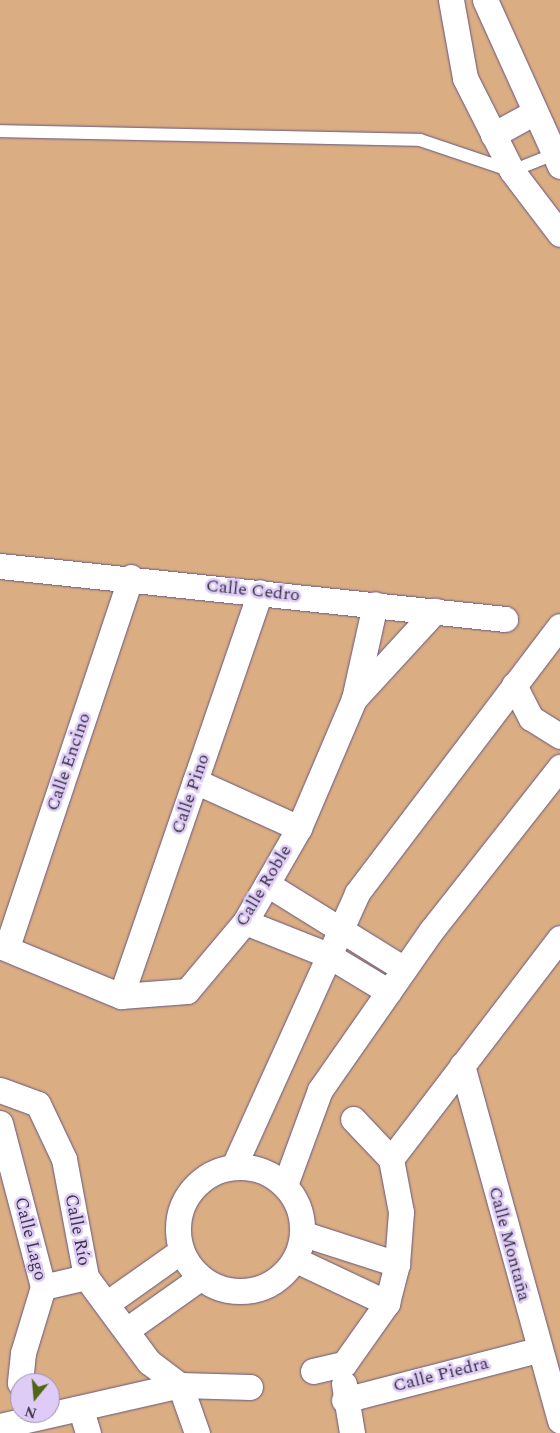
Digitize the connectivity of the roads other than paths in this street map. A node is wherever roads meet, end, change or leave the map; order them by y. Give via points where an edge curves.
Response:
1 (452, 0) edge
2 (485, 0) edge
3 (533, 113) junction
4 (0, 131) edge
5 (493, 135) junction
6 (556, 160) edge
7 (512, 171) junction
8 (560, 234) edge
9 (0, 566) edge
10 (131, 578) junction
11 (260, 592) junction
12 (375, 604) junction
13 (435, 611) junction
14 (505, 619) dead end
15 (555, 637) edge
16 (514, 685) junction
17 (354, 699) junction
18 (560, 736) edge
19 (560, 767) edge
20 (195, 781) junction
21 (299, 828) junction
22 (267, 884) junction
23 (245, 922) junction
24 (341, 928) junction
25 (560, 938) edge
26 (3, 947) edge
27 (328, 955) junction
28 (404, 969) junction
29 (389, 992) junction
30 (121, 996) junction
31 (462, 1065) junction
32 (0, 1090) edge
33 (353, 1119) dead end
34 (0, 1123) edge
35 (390, 1159) junction
36 (234, 1166) junction
37 (285, 1184) junction
38 (304, 1234) junction
39 (181, 1251) junction
40 (296, 1260) junction
41 (397, 1264) junction
42 (86, 1277) junction
43 (200, 1278) junction
44 (44, 1287) junction
45 (109, 1302) junction
46 (387, 1303) junction
47 (128, 1329) junction
48 (538, 1350) junction
49 (344, 1364) junction
50 (313, 1371) dead end
51 (21, 1373) edge
52 (180, 1386) junction
53 (250, 1387) dead end
54 (344, 1400) junction
55 (560, 1421) edge
56 (85, 1422) edge
57 (8, 1423) edge
58 (197, 1433) edge
59 (352, 1433) edge

1 - 5 street via 466,78
2 - 3 street
3 - 5 street
3 - 6 street
4 - 7 lane via 420,140
5 - 7 street
6 - 7 lane
7 - 8 street
9 - 10 street, Calle Cedro
10 - 11 street, Calle Cedro
10 - 26 street, Calle Encino
11 - 12 street, Calle Cedro
11 - 20 street, Calle Pino
12 - 13 street, Calle Cedro
12 - 17 street
13 - 14 street, Calle Cedro
13 - 17 street, Calle Roble
15 - 16 street
16 - 18 street via 531,718
16 - 24 street via 357,893
17 - 21 street, Calle Roble
19 - 28 street
20 - 21 street
20 - 30 street, Calle Pino
21 - 22 street, Calle Roble
22 - 23 street, Calle Roble
22 - 24 street
23 - 27 street
23 - 30 street, Calle Roble via 187,991
24 - 27 street
24 - 28 street
25 - 31 street
26 - 30 street, Calle Roble
27 - 29 street
27 - 36 street
28 - 29 street
29 - 37 street via 320,1090
31 - 35 street
31 - 48 street, Calle Montaña
32 - 42 street, Calle Río via 38,1104 64,1159
33 - 35 street
34 - 44 street, Calle Lago
35 - 41 street via 401,1212
36 - 37 street via 262,1170
36 - 39 street via 212,1173 190,1193 177,1228
37 - 38 street via 300,1207
38 - 40 street
38 - 41 street
39 - 43 street
39 - 45 street
40 - 43 street via 276,1281 250,1291 222,1289
40 - 46 street
41 - 46 street
42 - 44 street
42 - 45 street, Calle Río
43 - 47 street
44 - 51 street, Calle Lago via 23,1353
45 - 47 street, Calle Río
46 - 49 street
47 - 52 street, Calle Río via 150,1362
48 - 54 street, Calle Piedra
48 - 55 street, Calle Montaña
49 - 50 street
49 - 54 street
52 - 53 street
52 - 56 street
52 - 58 street
54 - 59 street
56 - 57 street

